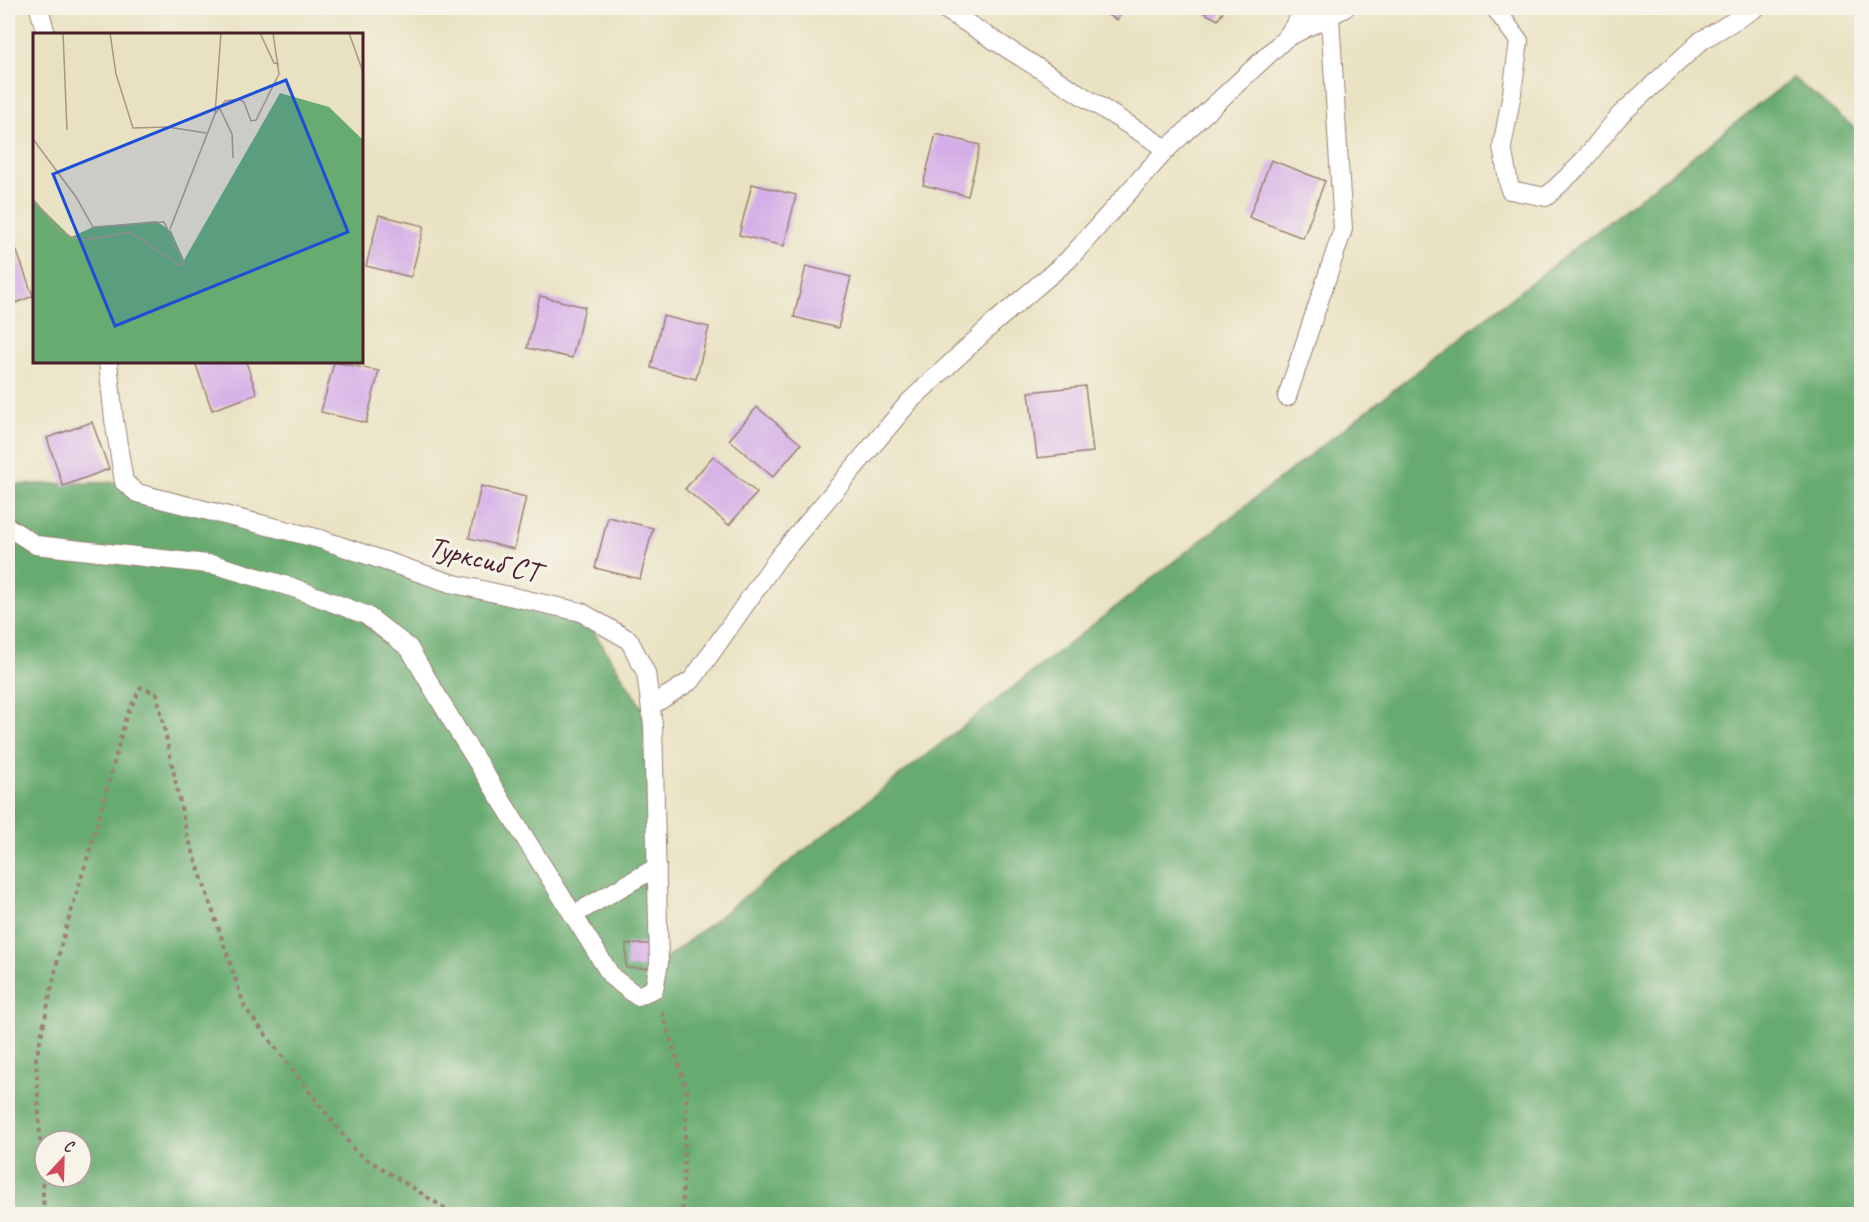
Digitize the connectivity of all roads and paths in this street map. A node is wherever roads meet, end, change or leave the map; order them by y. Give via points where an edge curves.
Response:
1 (39, 8) edge
2 (943, 8) edge
3 (1305, 8) edge
4 (1345, 8) edge
5 (1495, 8) edge
6 (1756, 8) edge
7 (1330, 17) junction
8 (46, 33) edge
9 (1286, 39) junction
10 (1167, 149) junction
11 (108, 363) edge
12 (1287, 397) dead end
13 (8, 526) edge
14 (651, 706) junction
15 (657, 867) junction
16 (573, 915) junction
17 (654, 989) junction
18 (44, 1215) edge
19 (454, 1215) edge
20 (682, 1215) edge

1 - 8 lane
2 - 10 lane
3 - 9 lane
4 - 7 lane
5 - 6 lane via 1519,41 1502,147 1510,190 1546,197 1580,166 1620,115 1702,40
7 - 9 lane
7 - 12 lane via 1343,229
9 - 10 lane
10 - 14 lane via 1068,260 910,401 778,558 692,680
11 - 14 lane, Турксиб СТ via 124,482 137,492 320,539 450,583 581,612 629,640 646,673
13 - 16 lane via 36,545 216,565 366,615 410,648
14 - 15 lane, Турксиб СТ
15 - 16 lane
15 - 17 lane, Турксиб СТ via 660,963
16 - 17 lane via 612,977 637,996
17 - 20 path via 687,1091
18 - 19 path via 36,1059 61,945 126,717 141,687 157,694 186,831 245,1008 356,1152

